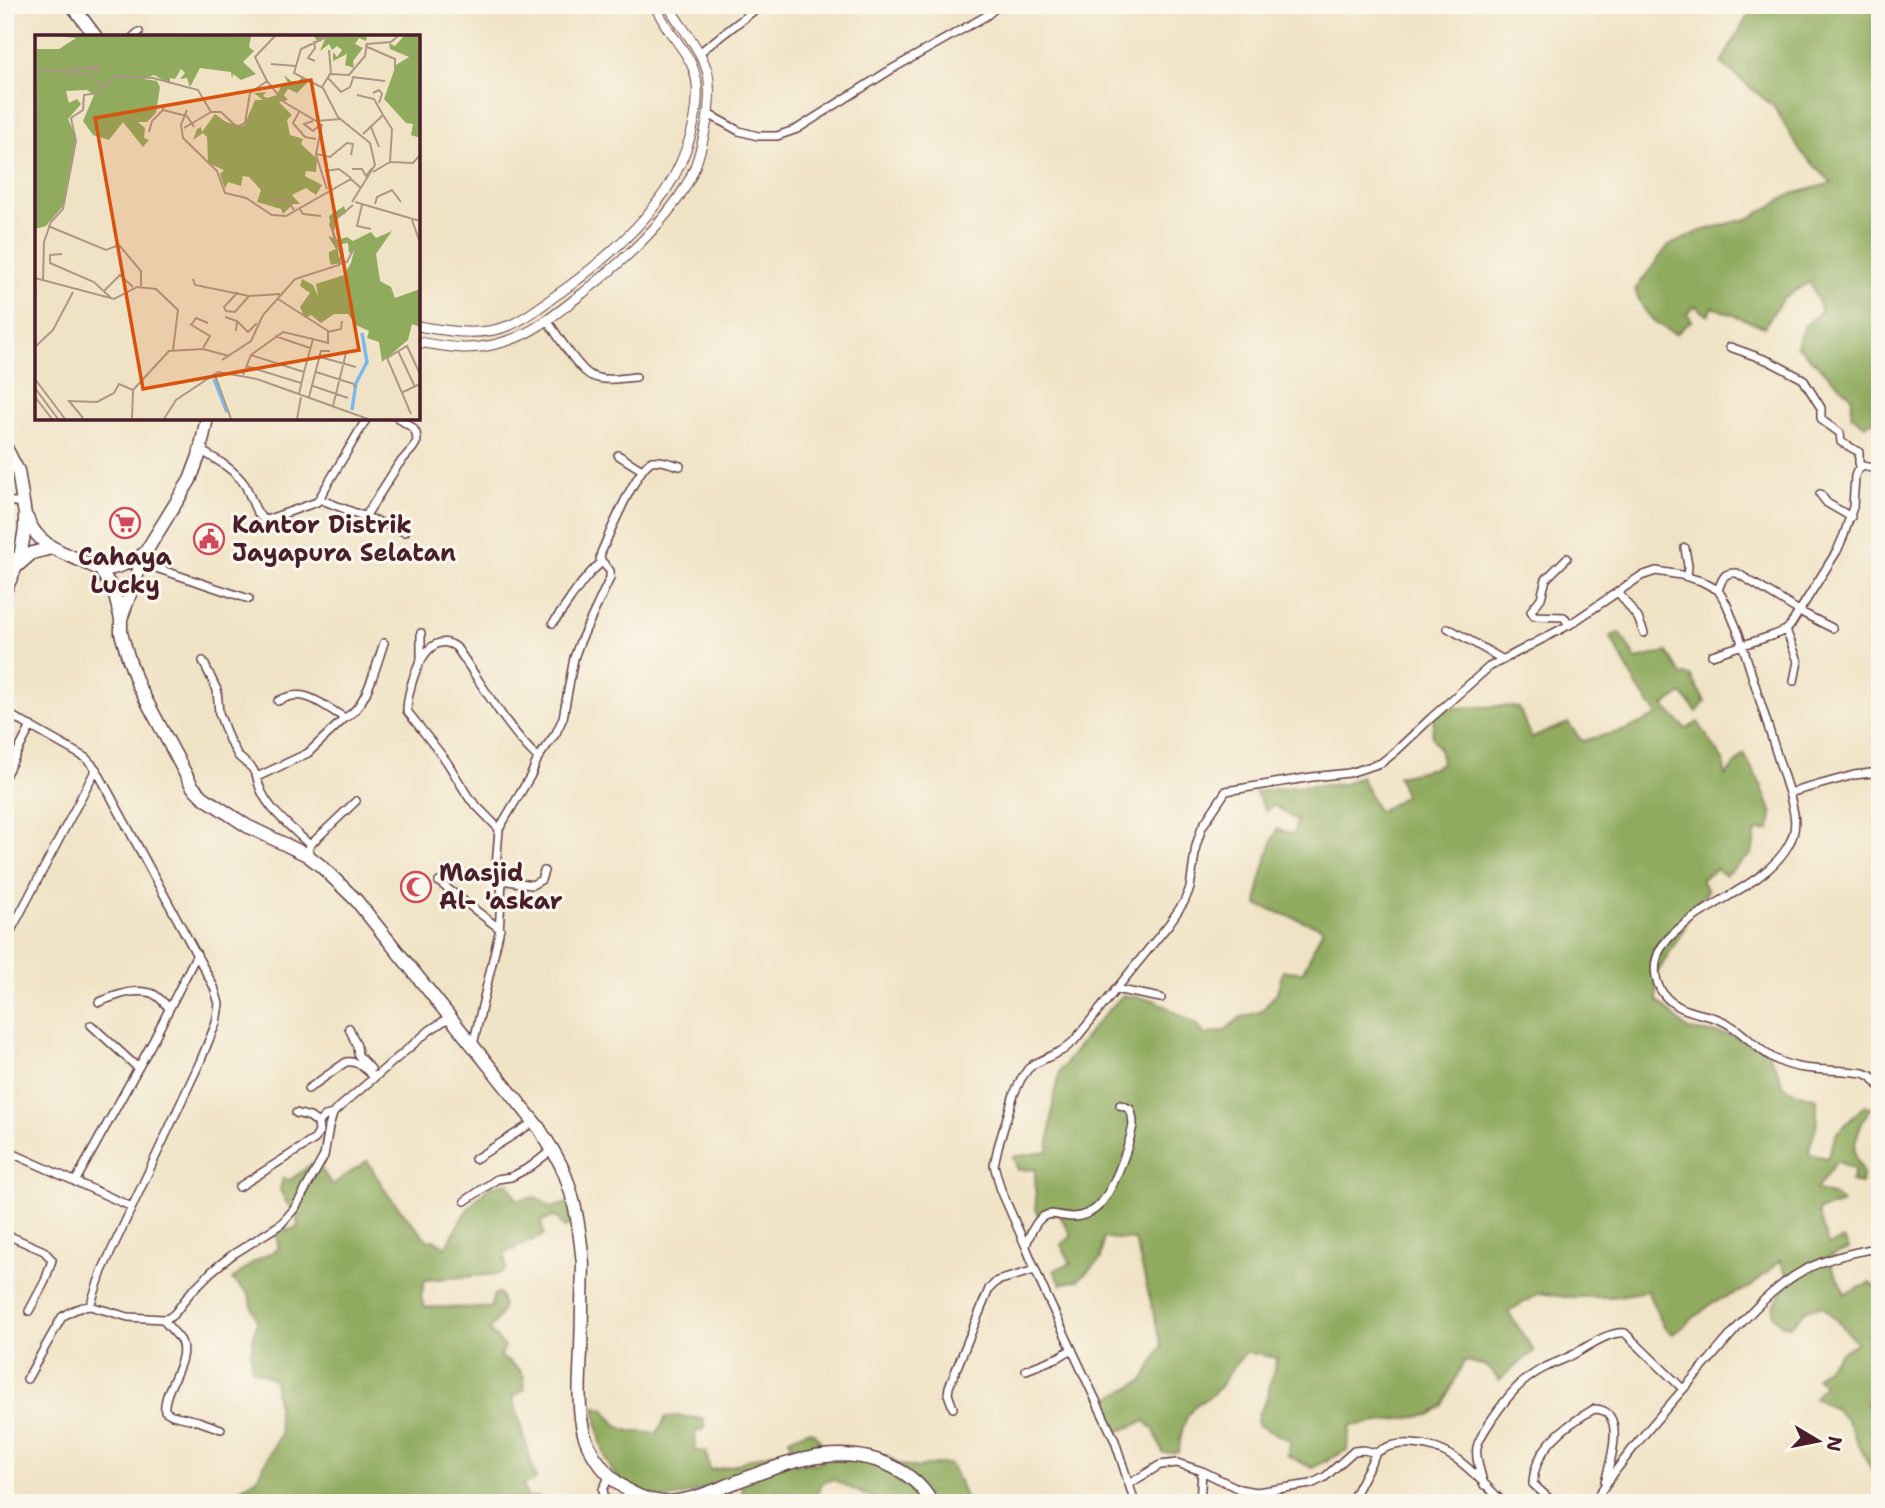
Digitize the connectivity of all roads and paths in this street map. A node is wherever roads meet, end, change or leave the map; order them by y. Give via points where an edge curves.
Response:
1 (72, 5) edge
2 (654, 5) edge
3 (668, 5) edge
4 (761, 5) edge
5 (999, 5) edge
6 (94, 35) edge
7 (699, 53) junction
8 (696, 107) junction
9 (708, 114) junction
10 (547, 320) junction
11 (420, 326) edge
12 (420, 342) edge
13 (1730, 346) dead end
14 (636, 377) dead end
15 (207, 420) edge
16 (366, 420) edge
17 (401, 420) edge
18 (5, 446) edge
19 (200, 450) junction
20 (618, 455) dead end
21 (680, 466) dead end
22 (1860, 468) junction
23 (642, 470) junction
24 (1880, 470) edge
25 (1820, 494) dead end
26 (319, 499) junction
27 (5, 501) edge
28 (24, 509) junction
29 (365, 517) junction
30 (1851, 517) junction
31 (405, 532) dead end
32 (52, 548) junction
33 (1685, 548) dead end
34 (5, 555) edge
35 (143, 558) junction
36 (1567, 558) dead end
37 (18, 562) junction
38 (601, 563) junction
39 (100, 569) junction
40 (1686, 577) junction
41 (1718, 590) junction
42 (5, 591) edge
43 (1618, 592) junction
44 (250, 598) dead end
45 (1799, 611) junction
46 (121, 619) junction
47 (553, 624) dead end
48 (1569, 625) junction
49 (1448, 628) dead end
50 (1832, 628) dead end
51 (1786, 630) junction
52 (421, 633) dead end
53 (1644, 633) dead end
54 (384, 643) dead end
55 (1742, 646) junction
56 (1712, 655) dead end
57 (1502, 659) junction
58 (203, 661) dead end
59 (421, 662) junction
60 (1794, 681) dead end
61 (278, 701) dead end
62 (5, 712) edge
63 (345, 718) junction
64 (31, 726) junction
65 (538, 758) junction
66 (96, 769) junction
67 (1880, 772) edge
68 (5, 776) edge
69 (257, 777) junction
70 (1789, 793) junction
71 (356, 801) dead end
72 (499, 829) junction
73 (308, 850) junction
74 (544, 871) dead end
75 (502, 880) junction
76 (439, 882) dead end
77 (500, 929) junction
78 (5, 942) edge
79 (197, 954) junction
80 (1115, 989) junction
81 (1161, 998) dead end
82 (99, 1002) dead end
83 (169, 1008) junction
84 (450, 1017) junction
85 (91, 1025) dead end
86 (349, 1028) dead end
87 (473, 1045) junction
88 (138, 1068) junction
89 (375, 1076) junction
90 (1880, 1087) edge
91 (308, 1090) dead end
92 (1120, 1105) dead end
93 (296, 1113) dead end
94 (333, 1114) junction
95 (317, 1122) junction
96 (534, 1122) junction
97 (5, 1150) edge
98 (552, 1150) junction
99 (475, 1159) dead end
100 (75, 1182) junction
101 (239, 1187) dead end
102 (465, 1201) dead end
103 (132, 1207) junction
104 (5, 1234) edge
105 (1026, 1245) junction
106 (1880, 1247) edge
107 (1035, 1270) junction
108 (90, 1306) junction
109 (29, 1311) dead end
110 (163, 1319) junction
111 (1072, 1349) junction
112 (1026, 1370) dead end
113 (27, 1379) dead end
114 (1683, 1389) junction
115 (953, 1408) dead end
116 (221, 1429) dead end
117 (1376, 1453) junction
118 (1202, 1471) junction
119 (610, 1476) junction
120 (1129, 1484) junction
121 (1484, 1485) junction
122 (1604, 1486) junction
123 (1256, 1492) junction
124 (606, 1503) edge
125 (932, 1503) edge
126 (1135, 1503) edge
127 (1200, 1503) edge
128 (1254, 1503) edge
129 (1350, 1503) edge
130 (1504, 1503) edge
131 (1554, 1503) edge
132 (1593, 1503) edge

1 - 6 highway
2 - 8 street via 687,54 697,81
3 - 7 street
4 - 7 street
5 - 9 street via 797,129 758,136
7 - 9 street via 708,72
8 - 9 street
8 - 11 street via 695,122 673,179 657,203 574,282 510,325 490,331
9 - 10 street via 695,168 672,206 603,278
10 - 12 street via 524,335 478,349
10 - 14 street via 588,374 603,379
13 - 22 street via 1804,379 1821,408 1823,421 1840,433 1841,442 1860,453
15 - 19 highway
16 - 26 street
17 - 29 street via 414,428 416,441
18 - 28 highway via 18,471
19 - 26 street via 242,482 264,520 314,505
19 - 35 highway via 190,480
20 - 23 street
21 - 23 street via 656,460
22 - 24 street
22 - 30 street via 1854,476
23 - 38 street via 610,531
25 - 30 street
26 - 29 street
27 - 28 street
28 - 32 highway via 36,536
28 - 37 highway
29 - 31 street
30 - 45 street via 1837,551
32 - 37 highway
32 - 39 highway
33 - 40 street
34 - 37 street
35 - 39 highway
35 - 44 street
35 - 46 highway
36 - 48 street via 1546,579 1541,598 1531,611 1534,616 1564,617
37 - 42 highway
38 - 47 street
38 - 65 street via 610,571 610,578 579,645 563,718
39 - 46 highway via 114,592
40 - 41 street
40 - 43 street via 1647,573
41 - 45 street via 1724,576 1738,573
41 - 55 street
43 - 48 street
43 - 53 street
45 - 50 street
45 - 51 street
46 - 73 highway via 138,685 192,786 247,826
48 - 57 street
49 - 57 street
51 - 55 street
51 - 60 street via 1798,661
52 - 59 street
54 - 63 street via 365,694
55 - 56 street
55 - 70 street
57 - 80 street via 1381,763 1349,773 1226,791 1202,827 1191,888 1184,902
58 - 69 street via 217,690 229,740
59 - 65 street via 437,644 453,644 511,728
59 - 72 street via 407,711 469,798
61 - 63 street via 289,695 314,699
62 - 64 street
63 - 69 street via 308,753
64 - 66 street via 86,758
64 - 68 street
65 - 72 street
66 - 78 street
66 - 79 street
67 - 70 street
69 - 73 street via 264,798
70 - 90 street via 1795,826 1788,846 1771,866 1665,941 1656,981 1676,1006 1728,1024 1780,1062 1863,1073
71 - 73 street
72 - 75 street via 496,867
73 - 84 highway via 356,900
74 - 75 street via 541,880 531,885
75 - 77 street
76 - 77 street
77 - 87 street
79 - 83 street
79 - 103 street via 219,1003 216,1023
80 - 81 street
80 - 105 street via 1074,1041 1028,1069 1014,1094 994,1165
82 - 83 street via 145,992 153,993
83 - 88 street
84 - 87 highway
84 - 89 street
85 - 88 street
86 - 89 street via 358,1055
87 - 96 highway
88 - 100 street
89 - 91 street via 350,1060
89 - 94 street
92 - 105 street via 1130,1109 1133,1125 1100,1206 1076,1217 1055,1214 1037,1219
93 - 95 street
94 - 95 street
94 - 110 street via 324,1156 295,1208 281,1224 212,1271 175,1313
95 - 101 street via 315,1139
96 - 98 highway
96 - 99 street
97 - 100 street
98 - 102 street via 530,1167 497,1179
98 - 119 highway via 573,1199 581,1245 579,1389 584,1435
100 - 103 street
103 - 108 street
104 - 109 street via 44,1251 52,1260
105 - 107 street
106 - 114 street via 1827,1260 1795,1275 1743,1322
107 - 111 street
107 - 115 street via 997,1281 989,1290 949,1387
108 - 110 street via 128,1317
108 - 113 street via 62,1317
110 - 116 street via 182,1345 165,1411
111 - 112 street
111 - 120 street via 1115,1441
114 - 121 street via 1625,1334 1618,1332 1597,1342 1544,1368 1507,1396 1477,1447
114 - 122 street
117 - 121 street via 1393,1445 1432,1446 1449,1453
117 - 123 street via 1354,1451 1311,1484
117 - 129 street
118 - 120 street via 1168,1463
118 - 123 street
118 - 127 street
119 - 124 street via 603,1489
119 - 125 highway via 634,1495 666,1502 696,1497 798,1460 847,1455 870,1458 907,1474
120 - 126 street
121 - 130 street
122 - 131 street via 1612,1453 1613,1418 1594,1409 1558,1433 1539,1459 1533,1483
122 - 132 street
123 - 128 street

